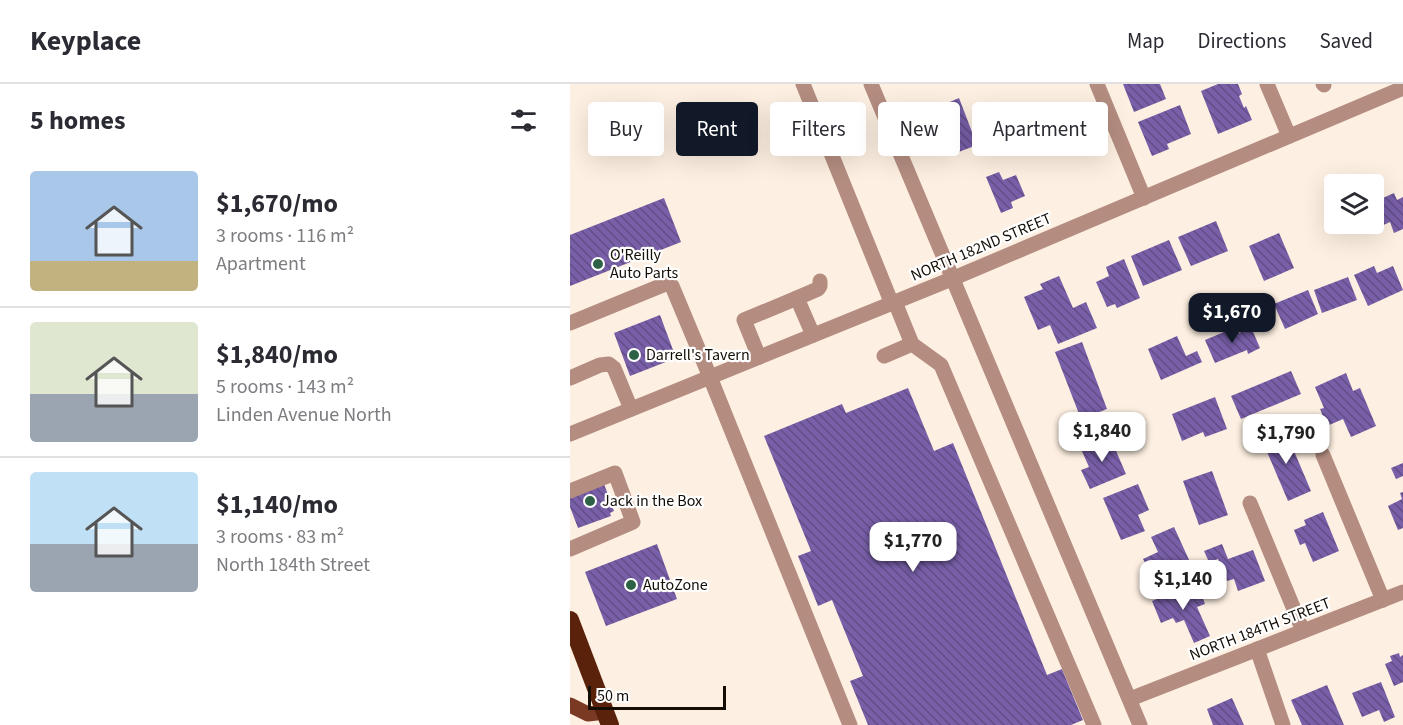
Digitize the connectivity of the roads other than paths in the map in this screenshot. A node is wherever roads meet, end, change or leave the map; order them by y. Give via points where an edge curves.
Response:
1 (803, 84) edge
2 (871, 84) edge
3 (1097, 84) edge
4 (1267, 84) edge
5 (1403, 88) edge
6 (1289, 136) junction
7 (1144, 198) junction
8 (954, 278) junction
9 (820, 281) dead end
10 (797, 298) junction
11 (894, 303) junction
12 (570, 323) edge
13 (813, 335) junction
14 (912, 344) junction
15 (884, 356) dead end
16 (759, 357) junction
17 (711, 377) junction
18 (570, 378) edge
19 (631, 409) junction
20 (570, 434) edge
21 (1323, 454) dead end
22 (570, 491) edge
23 (1250, 503) dead end
24 (570, 549) edge
25 (1403, 592) edge
26 (1383, 600) junction
27 (570, 620) edge
28 (1303, 632) junction
29 (1257, 650) junction
30 (1130, 699) junction
31 (570, 705) edge
32 (608, 719) edge
33 (850, 725) edge
34 (1094, 725) edge
35 (1140, 725) edge
36 (1283, 725) edge

1 - 11 street
2 - 8 street
3 - 7 street
4 - 6 street
5 - 6 street, NORTH 182ND STREET
6 - 7 street, NORTH 182ND STREET
7 - 8 street, NORTH 182ND STREET
8 - 11 street, NORTH 182ND STREET
8 - 30 street
9 - 10 street via 818,289
10 - 13 street
10 - 16 street via 744,320
11 - 13 street, NORTH 182ND STREET
11 - 14 street
12 - 17 street via 668,284
13 - 16 street, NORTH 182ND STREET
14 - 15 street
14 - 34 street via 941,365
16 - 17 street, NORTH 182ND STREET
17 - 19 street, NORTH 182ND STREET
17 - 33 street
18 - 19 street via 609,364
19 - 20 street, NORTH 182ND STREET
21 - 26 street
22 - 24 street via 615,473 633,522
23 - 28 street
25 - 26 street, NORTH 184TH STREET
26 - 28 street, NORTH 184TH STREET
27 - 32 highway
28 - 29 street, NORTH 184TH STREET
29 - 30 street, NORTH 184TH STREET
29 - 36 street
30 - 35 street
31 - 32 main road

